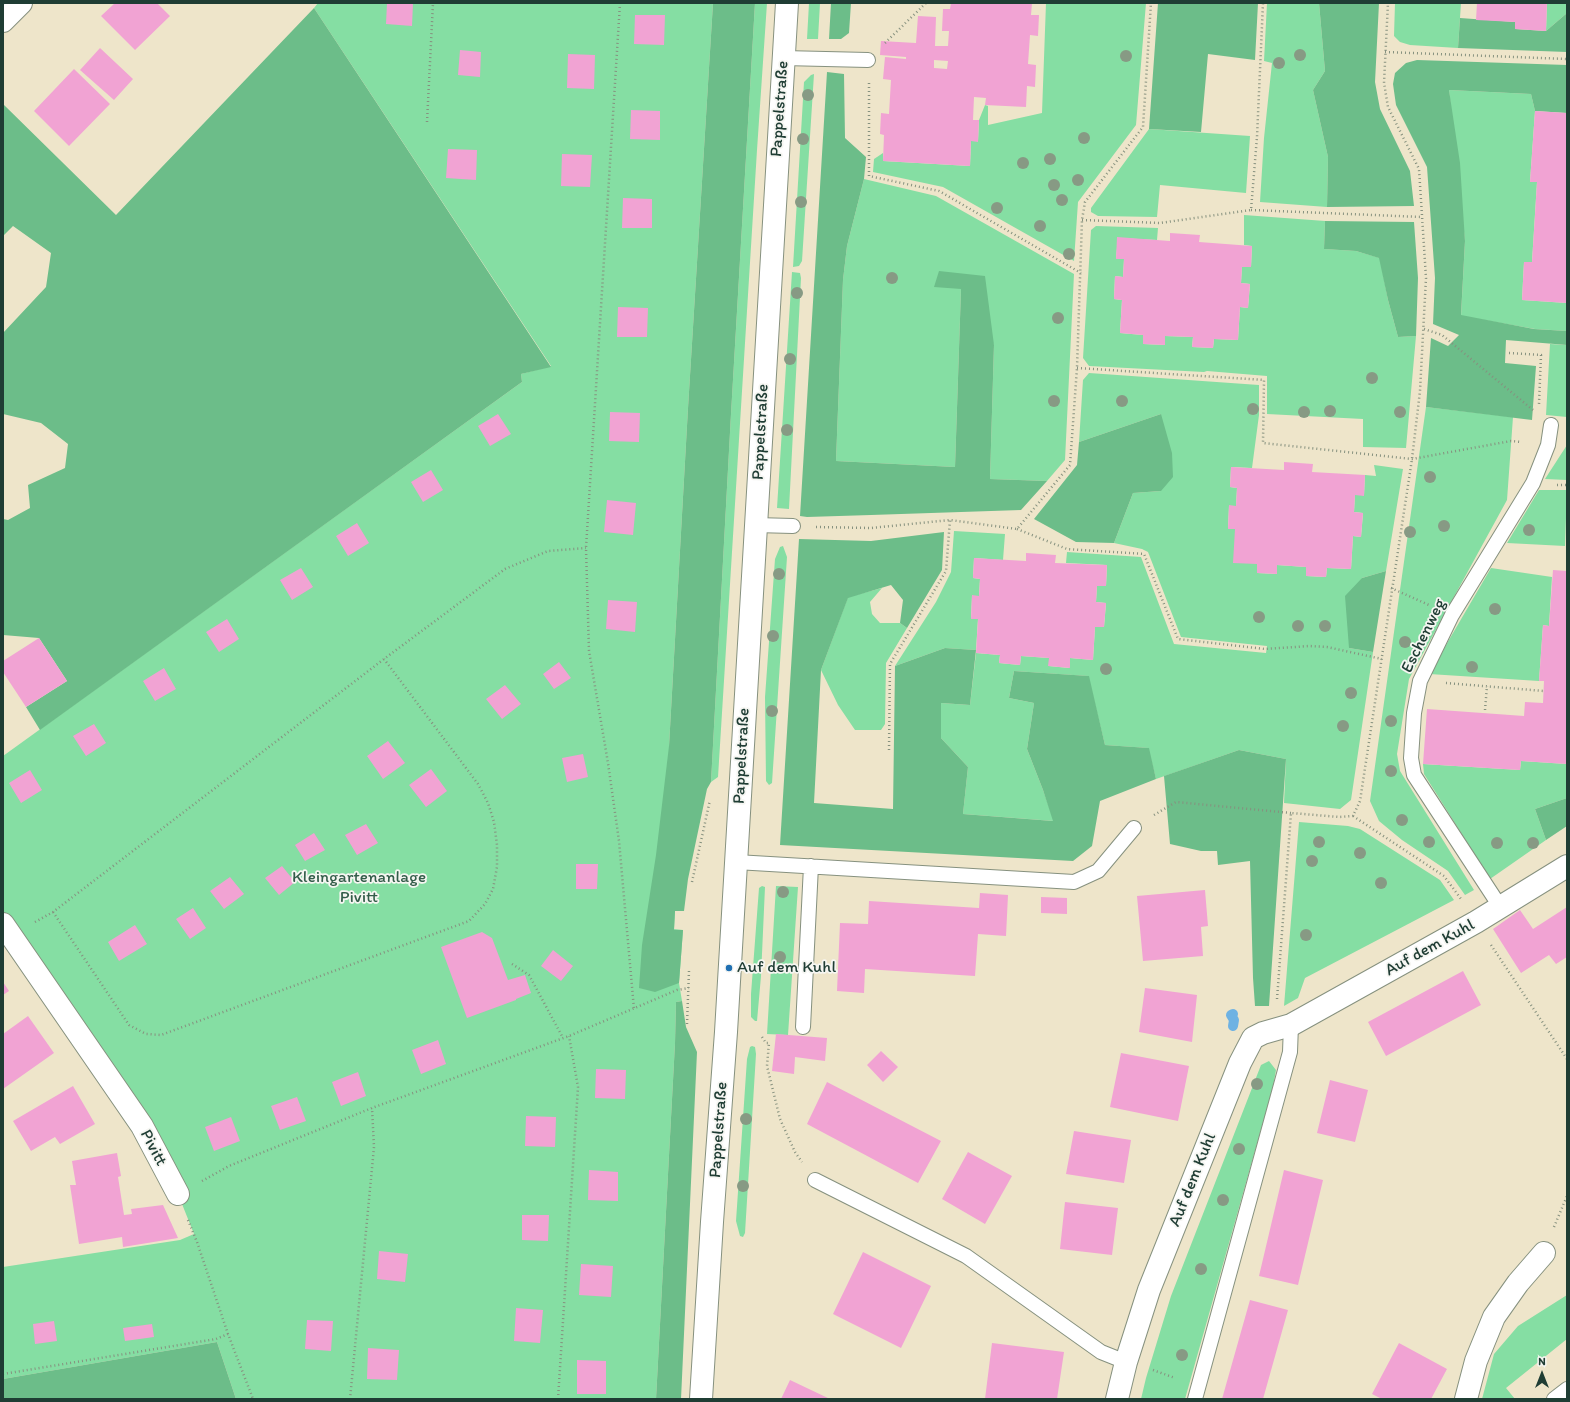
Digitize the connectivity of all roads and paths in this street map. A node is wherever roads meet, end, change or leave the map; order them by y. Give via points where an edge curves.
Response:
1 (21, 3) edge
2 (433, 3) edge
3 (620, 3) edge
4 (787, 3) edge
5 (1151, 3) edge
6 (1263, 3) edge
7 (1388, 3) edge
8 (3, 21) edge
9 (1385, 52) junction
10 (783, 58) junction
11 (1567, 59) edge
12 (868, 60) dead end
13 (427, 122) dead end
14 (870, 157) dead end
15 (1251, 210) junction
16 (1422, 217) junction
17 (1082, 220) junction
18 (1081, 273) junction
19 (1424, 329) junction
20 (1509, 353) dead end
21 (1077, 368) junction
22 (1539, 415) junction
23 (1551, 425) joint
24 (1548, 445) junction
25 (1412, 459) junction
26 (950, 520) junction
27 (755, 525) junction
28 (793, 526) joint
29 (1017, 529) junction
30 (586, 548) junction
31 (1391, 588) junction
32 (1452, 615) junction
33 (384, 659) junction
34 (1382, 659) junction
35 (1420, 681) junction
36 (1487, 686) junction
37 (1544, 691) dead end
38 (1485, 710) dead end
39 (889, 750) dead end
40 (710, 797) dead end
41 (1291, 813) junction
42 (1134, 828) joint
43 (736, 862) junction
44 (811, 866) junction
45 (1567, 866) edge
46 (692, 882) dead end
47 (1501, 908) junction
48 (53, 912) junction
49 (8, 930) edge
50 (512, 964) dead end
51 (689, 971) dead end
52 (689, 988) junction
53 (634, 1010) junction
54 (687, 1024) dead end
55 (803, 1027) dead end
56 (1283, 1027) junction
57 (569, 1036) junction
58 (762, 1037) dead end
59 (563, 1038) junction
60 (372, 1108) junction
61 (815, 1180) joint
62 (178, 1194) junction
63 (1567, 1196) edge
64 (1544, 1253) joint
65 (228, 1334) junction
66 (1126, 1362) junction
67 (3, 1374) edge
68 (1567, 1389) edge
69 (1197, 1392) edge
70 (253, 1399) edge
71 (350, 1399) edge
72 (558, 1399) edge
73 (702, 1399) edge
74 (1117, 1399) edge
75 (1466, 1399) edge
76 (1554, 1399) edge

1 - 8 street
2 - 13 path
3 - 30 path
4 - 10 street, Pappelstraße
5 - 17 path via 1143,127 1086,202
6 - 15 path
7 - 9 path
9 - 11 path
9 - 16 path via 1384,83 1388,107 1419,169
10 - 12 lane
10 - 27 street, Pappelstraße
14 - 18 path via 869,176 939,191
15 - 16 path
15 - 17 path via 1160,223
16 - 19 path via 1426,278
17 - 18 path
18 - 21 path
19 - 22 path via 1442,334
19 - 25 path
20 - 22 path via 1541,355
21 - 25 path via 1264,380 1263,443
21 - 29 path via 1070,465
22 - 23 path
23 - 24 lane, Eschenweg
24 - 25 path via 1512,441
24 - 32 lane, Eschenweg via 1533,482
25 - 31 path
26 - 28 path via 871,528
26 - 29 path
26 - 39 path via 946,571 890,664
27 - 28 lane
27 - 43 street, Pappelstraße
29 - 34 path via 1067,549 1144,554 1178,639 1265,649 1327,647
30 - 33 path via 548,551 506,569
30 - 53 path via 589,651 619,841
31 - 32 path
31 - 34 path
32 - 35 lane, Eschenweg
33 - 48 path
33 - 48 path via 478,784 488,803 494,822 497,867 493,889 485,904 469,920 160,1035 146,1034 129,1025
34 - 41 path via 1360,801 1353,816
35 - 36 path
35 - 47 lane, Eschenweg via 1414,714 1411,758 1414,775
36 - 37 path
36 - 38 path
40 - 46 path
41 - 42 path via 1176,802
41 - 56 path
42 - 44 lane via 1098,871 1074,882
43 - 44 lane
43 - 73 street, Pappelstraße
44 - 55 lane
45 - 47 street, Auf dem Kuhl
47 - 56 street, Auf dem Kuhl
48 - 49 path via 33,923
49 - 62 street, Pivitt via 142,1126
50 - 59 path via 529,975
51 - 52 path
52 - 53 path via 677,990
52 - 54 path
53 - 57 path
56 - 66 street, Auf dem Kuhl via 1253,1038 1240,1063 1149,1290
56 - 69 lane via 1290,1052
57 - 59 path
57 - 72 path via 578,1087
58 - 61 path via 769,1043 767,1066 780,1120 795,1152
59 - 60 path
60 - 62 path via 229,1166
60 - 71 path via 374,1147
61 - 66 lane via 966,1256 1101,1352
62 - 65 path
63 - 64 path
64 - 75 street via 1518,1283 1494,1317 1476,1361
65 - 67 path
65 - 70 path
66 - 69 path
66 - 74 street, Auf dem Kuhl
68 - 76 lane

